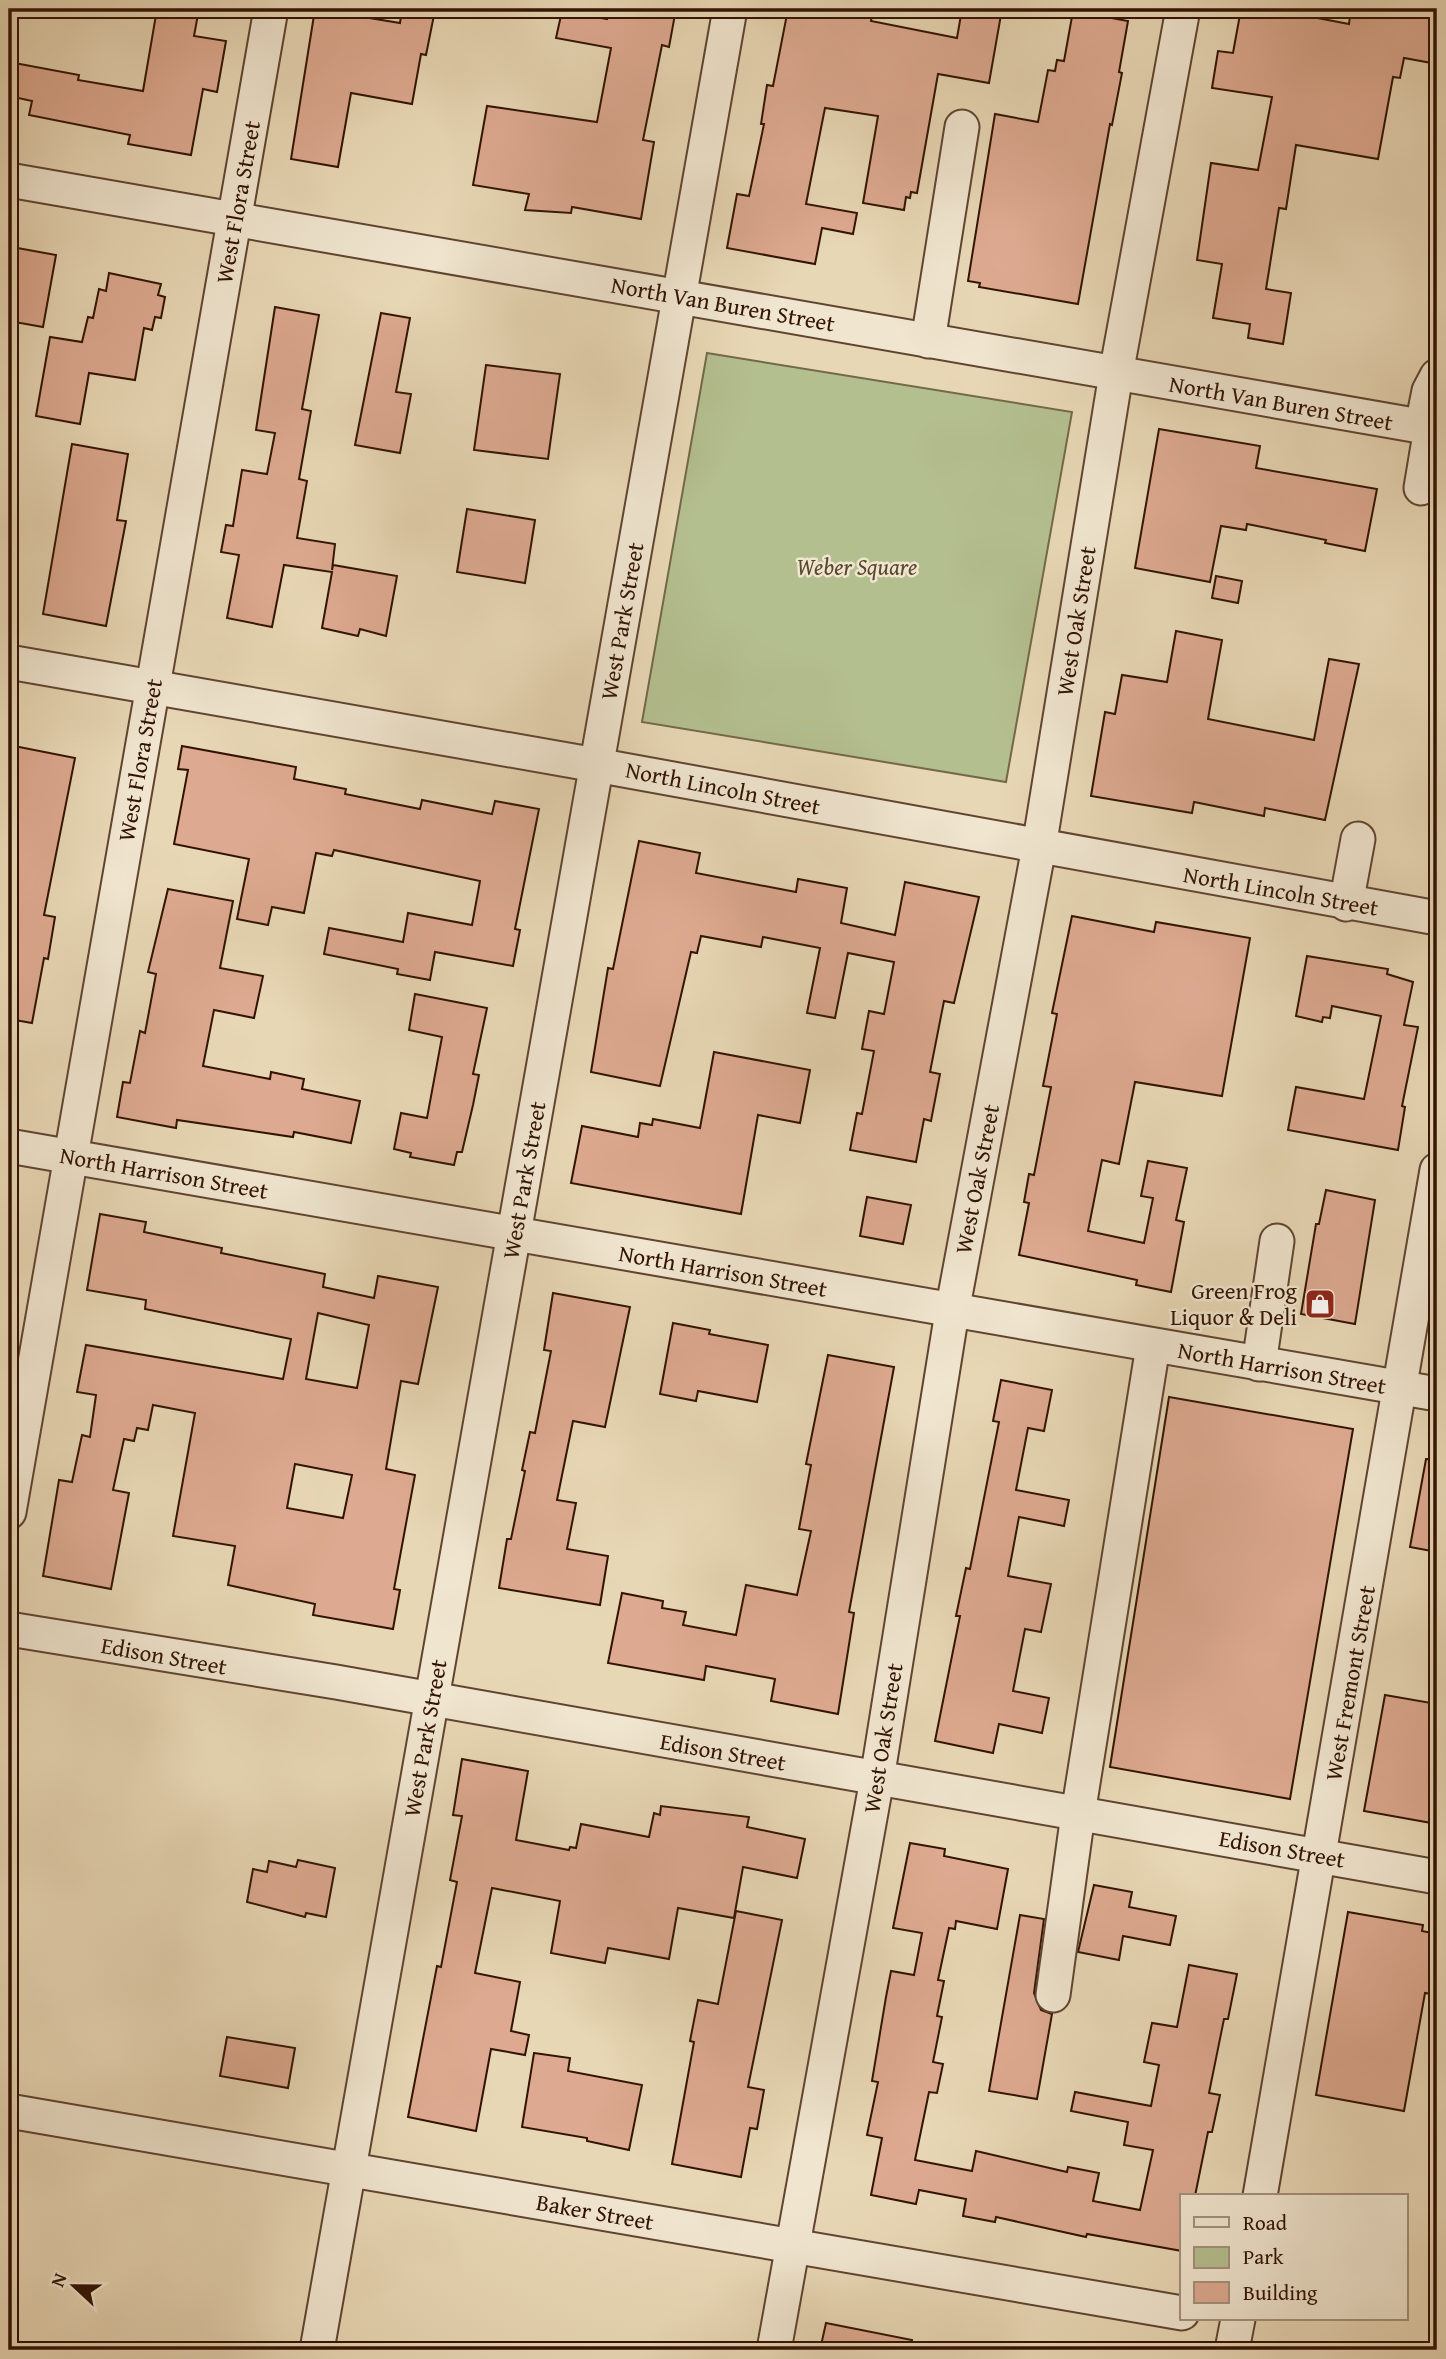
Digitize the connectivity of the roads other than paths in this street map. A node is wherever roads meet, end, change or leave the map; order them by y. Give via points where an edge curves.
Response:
1 (271, 9) edge
2 (730, 9) edge
3 (1183, 9) edge
4 (962, 127) dead end
5 (9, 180) edge
6 (234, 219) junction
7 (679, 296) junction
8 (928, 341) junction
9 (1116, 374) junction
10 (1437, 376) edge
11 (1430, 428) edge
12 (1421, 488) dead end
13 (9, 662) edge
14 (153, 688) junction
15 (596, 765) junction
16 (1358, 839) dead end
17 (1039, 847) junction
18 (1346, 904) junction
19 (1437, 918) edge
20 (9, 1146) edge
21 (71, 1157) junction
22 (1437, 1170) edge
23 (514, 1233) junction
24 (1277, 1241) dead end
25 (952, 1312) junction
26 (1153, 1346) junction
27 (1259, 1364) junction
28 (1401, 1388) junction
29 (1437, 1394) edge
30 (9, 1512) edge
31 (9, 1629) edge
32 (432, 1701) junction
33 (877, 1779) junction
34 (1077, 1814) junction
35 (1320, 1856) junction
36 (1437, 1877) edge
37 (1053, 1995) dead end
38 (9, 2111) edge
39 (349, 2169) junction
40 (1260, 2194) edge
41 (793, 2246) junction
42 (1180, 2313) edge
43 (317, 2350) edge
44 (774, 2350) edge

1 - 6 street, West Flora Street
2 - 7 street, West Park Street
3 - 9 street, West Oak Street
4 - 8 street
5 - 6 street, North Van Buren Street
6 - 7 street, North Van Buren Street
6 - 14 street, West Flora Street
7 - 8 street, North Van Buren Street
7 - 15 street, West Park Street
8 - 9 street, North Van Buren Street
9 - 11 street, North Van Buren Street
9 - 17 street, West Oak Street
10 - 11 street via 1429,390
11 - 12 street
13 - 14 street, North Lincoln Street
14 - 15 street, North Lincoln Street
14 - 21 street, West Flora Street
15 - 17 street, North Lincoln Street
15 - 23 street, West Park Street
16 - 18 street
17 - 18 street, North Lincoln Street
17 - 25 street, West Oak Street
18 - 19 street, North Lincoln Street
20 - 21 street, North Harrison Street
21 - 23 street, North Harrison Street
21 - 30 street, West Flora Street
22 - 28 street, West Fremont Street
23 - 25 street, North Harrison Street
23 - 32 street, West Park Street
24 - 27 street
25 - 26 street, North Harrison Street
25 - 33 street, West Oak Street
26 - 27 street, North Harrison Street
26 - 34 street
27 - 28 street, North Harrison Street
28 - 29 street, North Harrison Street
28 - 35 street, West Fremont Street
31 - 32 street, Edison Street
32 - 33 street, Edison Street
32 - 39 street, West Park Street
33 - 34 street, Edison Street
33 - 41 street, West Oak Street
34 - 35 street, Edison Street
34 - 37 street
35 - 36 street, Edison Street
35 - 40 street, West Fremont Street
38 - 39 street, Baker Street
39 - 41 street, Baker Street
39 - 43 street, West Park Street
41 - 42 street, Baker Street
41 - 44 street, West Oak Street

